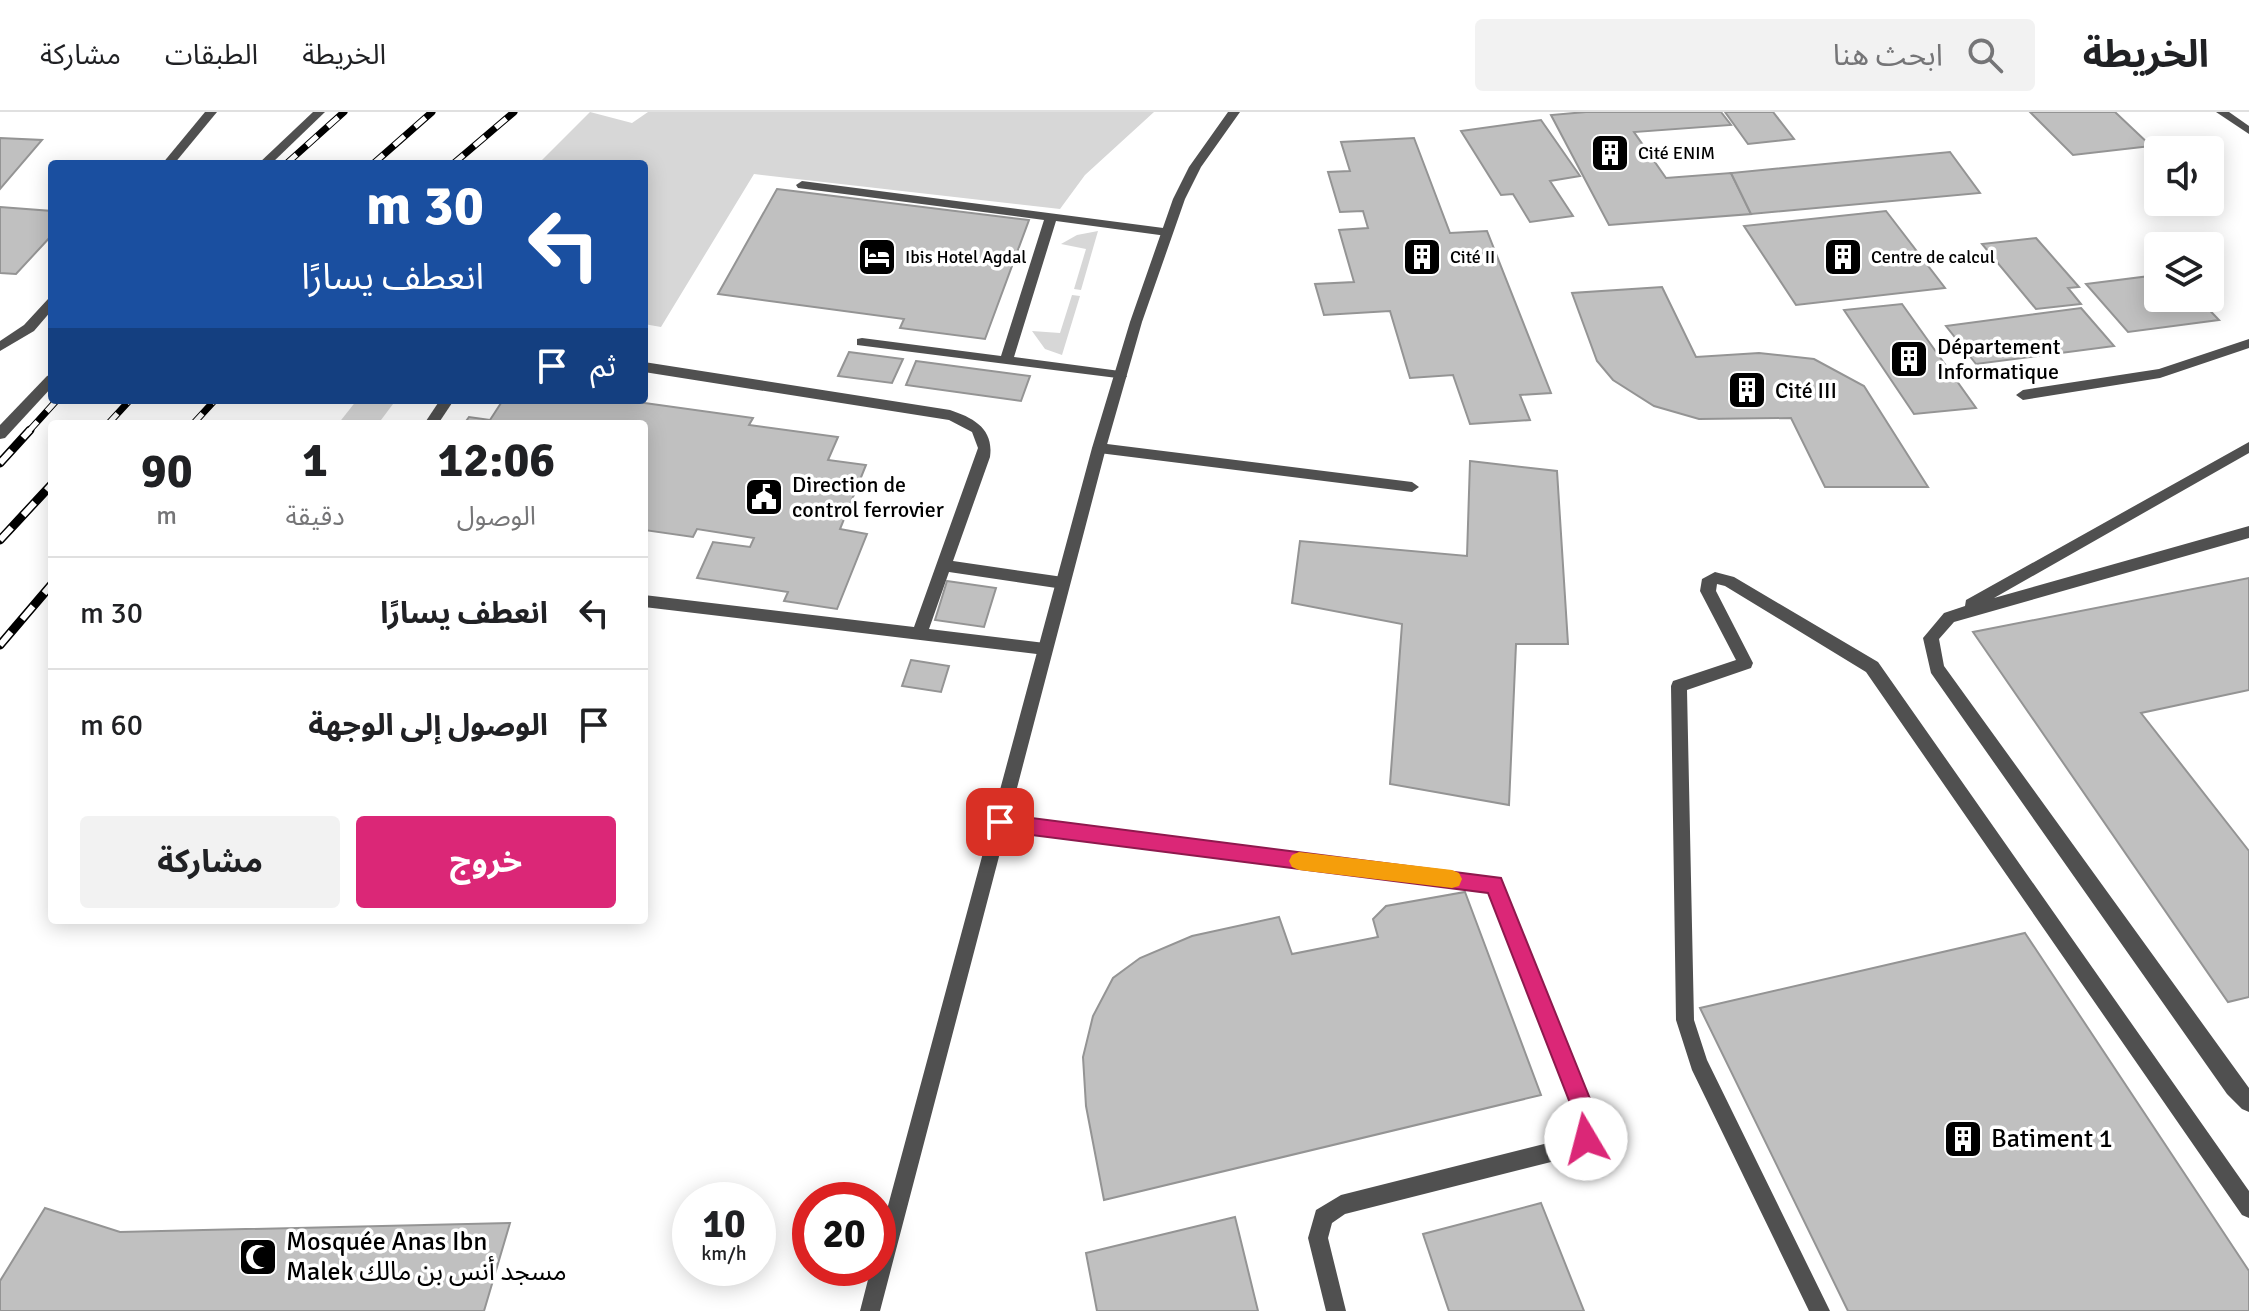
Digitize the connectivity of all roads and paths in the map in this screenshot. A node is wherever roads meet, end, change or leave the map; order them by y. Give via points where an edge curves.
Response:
1 (211, 112) edge
2 (319, 112) edge
3 (1234, 112) edge
4 (2222, 112) edge
5 (2249, 131) edge
6 (171, 160) edge
7 (268, 160) edge
8 (802, 185) dead end
9 (1051, 217) junction
10 (1167, 232) junction
11 (48, 307) edge
12 (862, 342) dead end
13 (2249, 343) edge
14 (0, 347) edge
15 (1006, 361) junction
16 (648, 368) edge
17 (1120, 376) junction
18 (48, 383) edge
19 (2023, 395) dead end
20 (0, 434) edge
21 (2249, 447) edge
22 (1099, 448) junction
23 (1412, 487) dead end
24 (2249, 532) edge
25 (944, 566) junction
26 (1063, 583) junction
27 (648, 601) edge
28 (1949, 617) junction
29 (919, 634) junction
30 (1045, 649) junction
31 (1000, 822) junction
32 (2249, 1102) edge
33 (2249, 1208) edge
34 (870, 1311) edge
35 (1336, 1311) edge
36 (1820, 1311) edge

1 - 6 street
2 - 7 street
3 - 10 street via 1195,167
4 - 5 street
8 - 9 street
9 - 10 street
9 - 15 street
10 - 17 street
11 - 14 street via 29,328
12 - 15 street
13 - 19 street via 2160,373
15 - 17 street
16 - 25 street via 971,422 986,447
17 - 22 street
18 - 20 street
21 - 28 street
22 - 23 street
22 - 26 street
24 - 28 street
25 - 26 street
25 - 29 street
26 - 30 street
27 - 29 street
28 - 32 street via 1931,638 1937,668
29 - 30 street
30 - 31 street
31 - 34 street
31 - 35 street via 1494,884 1588,1121 1586,1139 1341,1205 1323,1217 1318,1238
33 - 36 street via 1872,667 1729,581 1715,578 1707,583 1708,591 1745,663 1679,686 1685,1020 1699,1063

